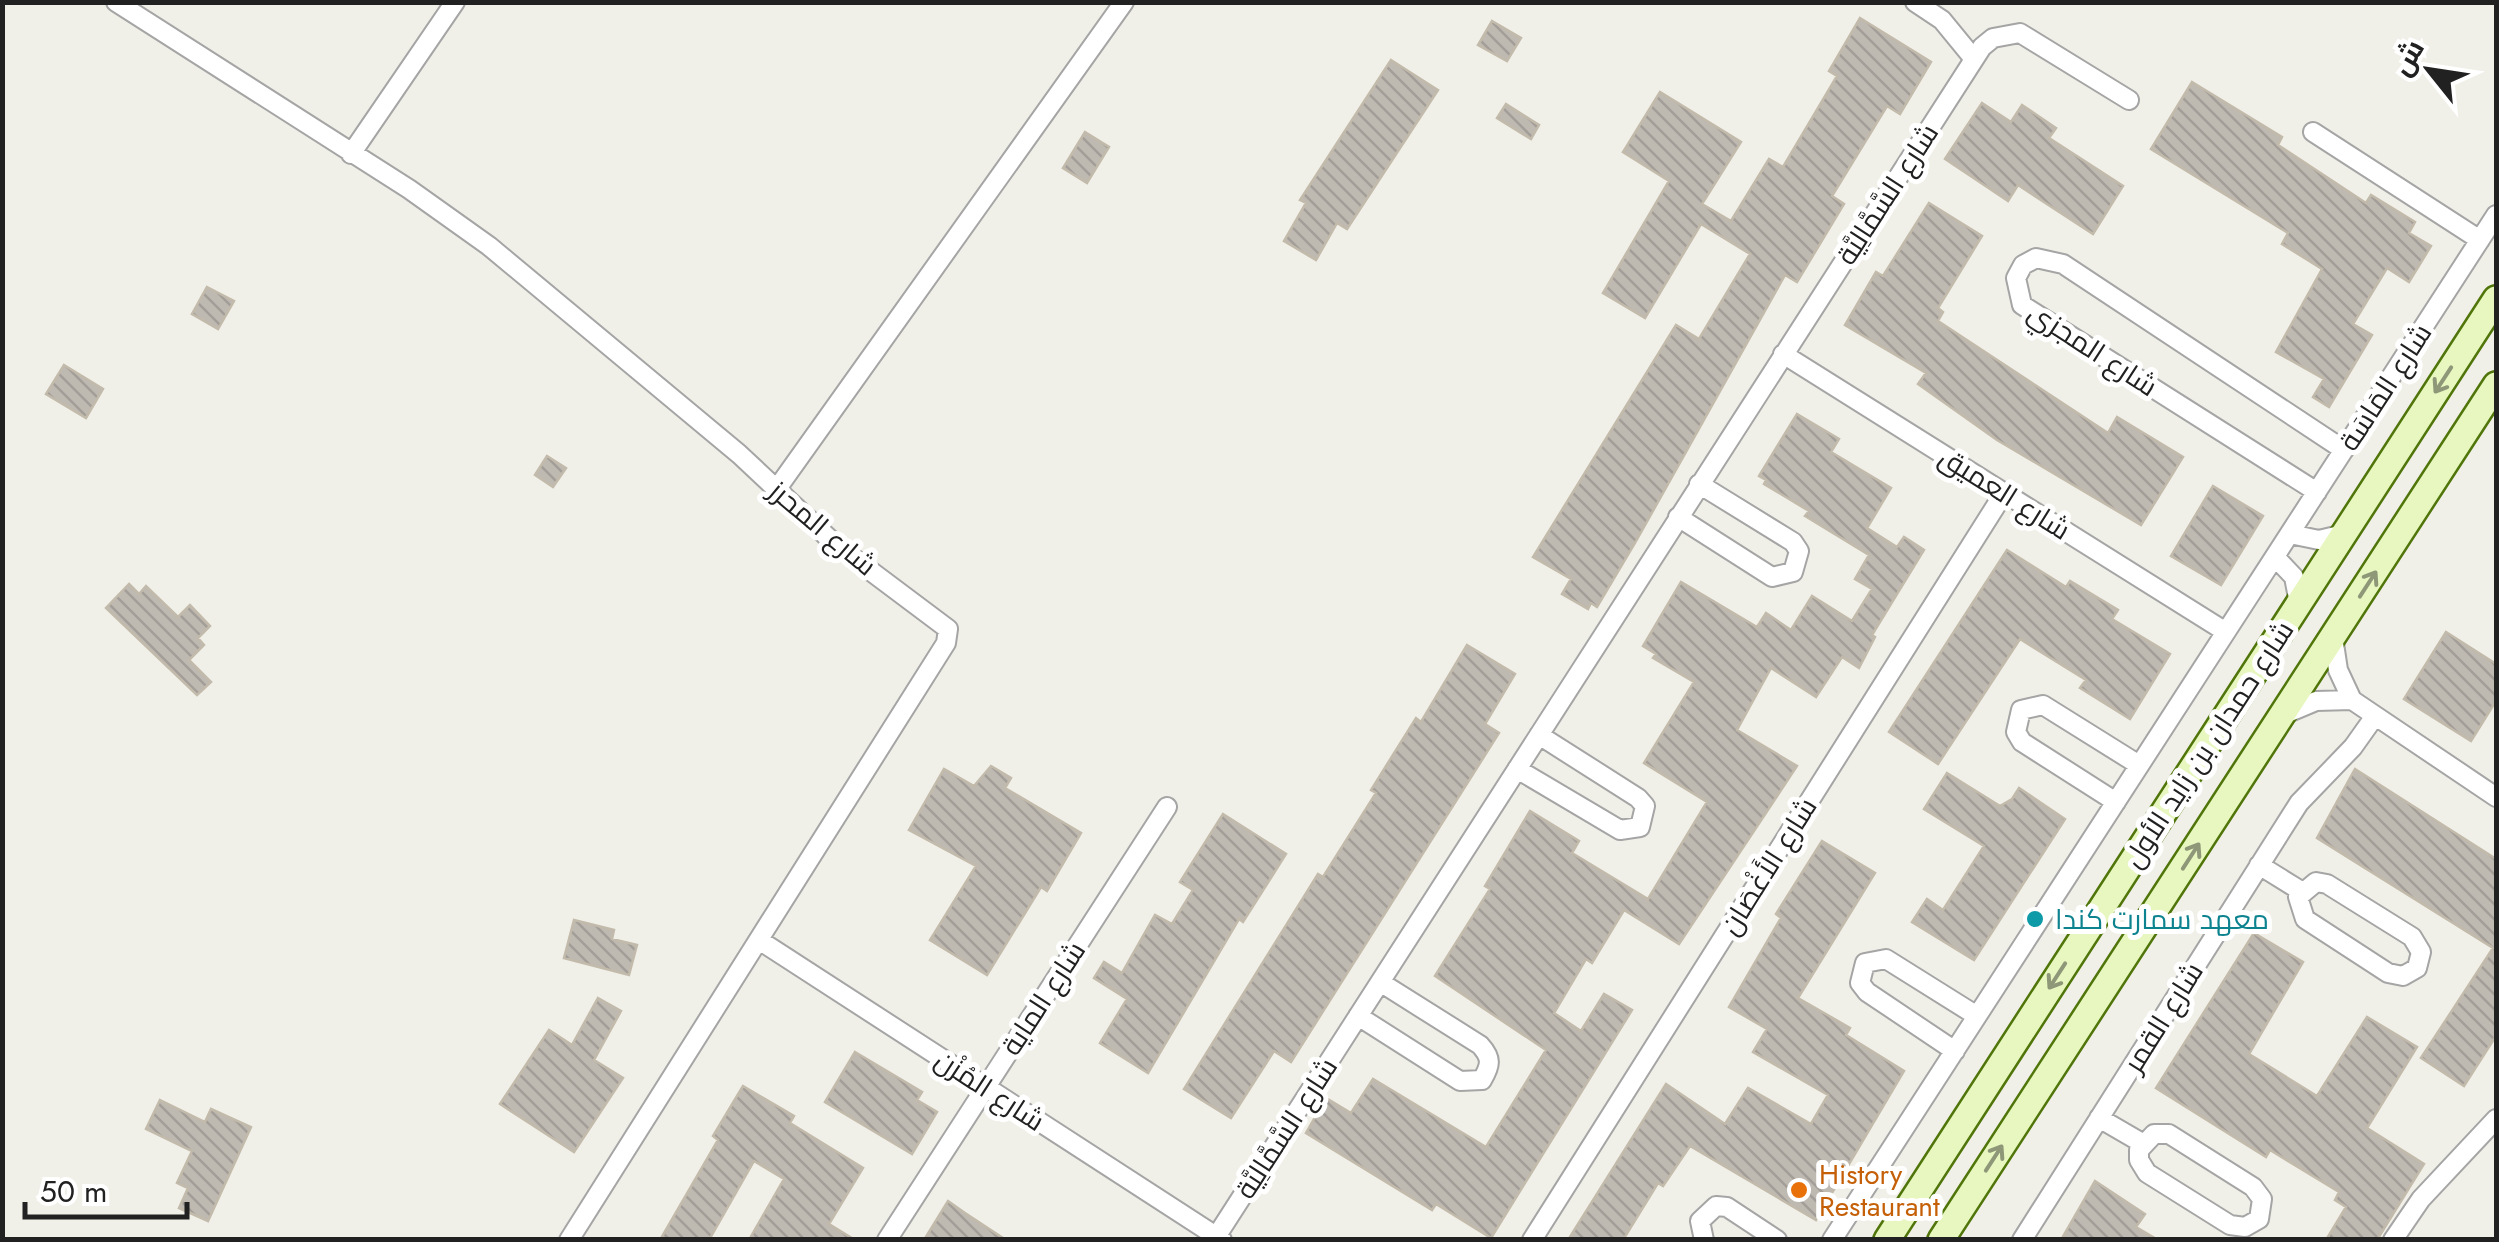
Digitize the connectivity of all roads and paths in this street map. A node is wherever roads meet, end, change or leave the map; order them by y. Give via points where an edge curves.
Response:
1 (116, 2) edge
2 (455, 2) edge
3 (1124, 2) edge
4 (1914, 2) edge
5 (1974, 59) junction
6 (2129, 100) dead end
7 (2313, 132) dead end
8 (351, 154) junction
9 (2496, 214) edge
10 (2480, 240) junction
11 (2496, 298) edge
12 (1783, 354) junction
13 (2496, 385) edge
14 (2344, 450) junction
15 (1700, 484) junction
16 (776, 490) junction
17 (2004, 492) junction
18 (2317, 492) junction
19 (1678, 518) junction
20 (2290, 534) junction
21 (2344, 534) junction
22 (2275, 557) junction
23 (2299, 603) junction
24 (2226, 632) junction
25 (2334, 637) junction
26 (2352, 700) junction
27 (2282, 715) junction
28 (2375, 716) junction
29 (1539, 735) junction
30 (2140, 766) junction
31 (1517, 769) junction
32 (2496, 798) edge
33 (2116, 802) junction
34 (1168, 806) dead end
35 (2259, 865) junction
36 (2301, 891) junction
37 (759, 940) junction
38 (1380, 982) junction
39 (1358, 1016) junction
40 (1977, 1016) junction
41 (1954, 1051) junction
42 (986, 1086) junction
43 (2099, 1118) junction
44 (2496, 1119) edge
45 (2142, 1143) junction
46 (1217, 1238) edge
47 (569, 1240) edge
48 (887, 1240) edge
49 (1532, 1240) edge
50 (1704, 1240) edge
51 (1777, 1240) edge
52 (1832, 1240) edge
53 (1887, 1240) edge
54 (1941, 1240) edge
55 (2022, 1240) edge
56 (2392, 1240) edge

1 - 8 street, شارع المحرز
2 - 8 street
3 - 16 street
4 - 5 street via 1942,20
5 - 6 street, شارع السَّمَّالِيَّة via 1993,38 2020,33
5 - 12 street, شارع السَّمَّالِيَّة
7 - 10 street
8 - 16 street, شارع المحرز via 489,246
9 - 10 street, شارع المَاسَة
10 - 14 street, شارع المَاسَة
11 -> 21 main road, شارع حمدان بن زايد الأول
12 - 15 street, شارع السَّمَّالِيَّة
12 - 17 street, شارع العميق
25 -> 13 main road, شارع حمدان بن زايد الأول
14 - 18 street, شارع المَاسَة
14 - 18 street, شارع المجزي via 2063,264 2036,258 2023,266 2016,292 2022,305
15 - 19 street, شارع السَّمَّالِيَّة
15 - 19 street via 1793,542 1799,551 1794,572 1772,576
16 - 37 street, شارع المحرز via 949,632
17 - 24 street, شارع العميق
17 - 49 street, شارع الأَغْصَان
18 - 20 street, شارع المَاسَة
19 - 29 street, شارع السَّمَّالِيَّة
20 - 21 street via 2319,540
20 - 22 street, شارع المَاسَة
21 - 23 main road, شارع حمدان بن زايد الأول
22 - 23 street via 2294,577
22 - 24 street, شارع المَاسَة
23 -> 53 main road, شارع حمدان بن زايد الأول
24 - 30 street, شارع المَاسَة
25 - 26 street via 2338,670
25 - 27 main road, شارع حمدان بن زايد الأول
26 - 27 street via 2316,702
26 - 28 street
54 -> 27 main road, شارع حمدان بن زايد الأول
28 - 32 street
28 - 35 street, شارع القمر via 2307,792
29 - 31 street, شارع السَّمَّالِيَّة
29 - 31 street via 1638,798 1645,806 1640,827 1620,830
30 - 33 street, شارع المَاسَة
30 - 33 street via 2043,704 2022,710 2016,732 2022,742
31 - 38 street, شارع السَّمَّالِيَّة
33 - 40 street, شارع المَاسَة
34 - 42 street, شارع الماية
35 - 36 street
35 - 43 street, شارع القمر
36 - 36 street via 2298,906 2305,918 2388,973 2403,976 2417,968 2421,952 2412,938 2327,884
37 - 42 street, شارع المُزْن
37 - 47 street, شارع المحرز
38 - 39 street, شارع السَّمَّالِيَّة
38 - 39 street via 1480,1045 1490,1067 1482,1080 1460,1081
39 - 46 street, شارع السَّمَّالِيَّة
40 - 41 street, شارع المَاسَة
40 - 41 street via 1886,959 1866,963 1860,972 1866,992
41 - 52 street, شارع المَاسَة
42 - 46 street, شارع المُزْن
42 - 48 street, شارع الماية
43 - 45 street
43 - 55 street, شارع القمر
44 - 56 street
45 - 45 street via 2139,1160 2147,1173 2230,1224 2246,1227 2259,1219 2262,1199 2254,1187 2169,1134
50 - 51 street via 1700,1221 1716,1206 1727,1206

